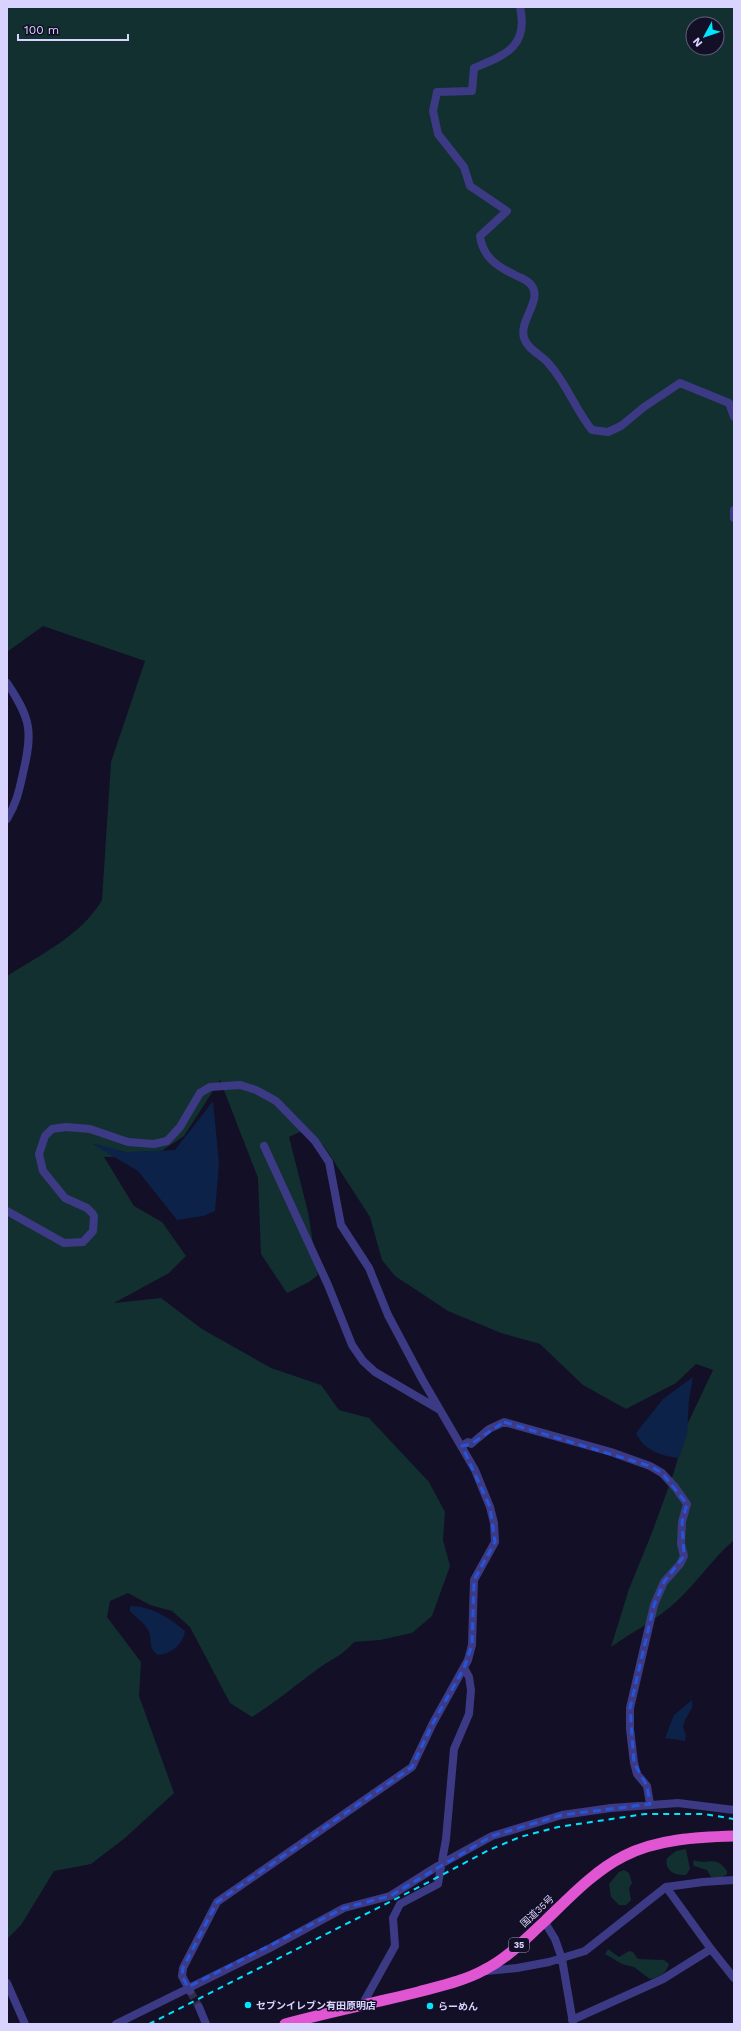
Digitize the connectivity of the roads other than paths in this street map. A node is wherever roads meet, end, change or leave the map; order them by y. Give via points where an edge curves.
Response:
1 (520, 7) edge
2 (734, 417) edge
3 (734, 510) edge
4 (734, 518) edge
5 (7, 683) edge
6 (7, 819) edge
7 (264, 1146) dead end
8 (7, 1211) edge
9 (441, 1410) junction
10 (462, 1446) junction
11 (464, 1668) junction
12 (650, 1804) junction
13 (734, 1810) edge
14 (734, 1836) edge
15 (441, 1864) junction
16 (734, 1880) edge
17 (666, 1887) junction
18 (544, 1921) junction
19 (711, 1949) junction
20 (562, 1959) junction
21 (483, 1971) junction
22 (734, 1978) edge
23 (7, 1983) edge
24 (189, 1989) junction
25 (361, 2006) junction
26 (199, 2007) tunnel mouth
27 (572, 2022) edge
28 (25, 2024) edge
29 (116, 2024) edge
30 (206, 2024) edge
31 (285, 2024) edge

1 - 2 street via 522,24 517,44 502,56 474,68 472,91 437,92 433,111 438,134 464,166 470,186 507,211 480,236 482,247 492,262 528,281 534,291 534,300 524,324 525,340 560,376 582,418 592,430 608,432 621,426 680,383 729,403
3 - 4 street
5 - 6 street via 27,718 30,736 17,802
7 - 9 street via 328,1285 352,1345 363,1361 375,1372
8 - 9 street via 64,1243 84,1242 93,1232 94,1216 87,1208 65,1198 43,1171 40,1154 42,1141 48,1133 58,1127 90,1129 128,1142 154,1144 166,1141 180,1128 200,1093 210,1087 240,1085 256,1090 276,1101 293,1117 315,1141 329,1162 341,1225 369,1268 388,1315
9 - 10 street
10 - 11 street via 490,1507 495,1542 474,1580 472,1645
10 - 12 street via 468,1442 471,1444 489,1429 504,1422 611,1452 650,1466 662,1473 686,1504 681,1544 684,1556 664,1582 654,1605 630,1708 634,1763 637,1774 647,1786
11 - 15 street via 469,1677 471,1690 469,1714 454,1749 446,1840
11 - 24 street via 432,1723 412,1767 217,1902 183,1968 182,1976
12 - 13 street via 678,1803
12 - 15 street via 562,1815 492,1836
14 - 18 highway, 国道35号 / 35 via 670,1842 626,1855 610,1864
15 - 24 street via 390,1896 344,1908
15 - 25 street via 438,1884 400,1904 393,1918 395,1946
16 - 17 street
17 - 19 street
17 - 20 street via 585,1951
18 - 20 street via 555,1939
18 - 21 highway, 国道35号 / 35 via 511,1952
19 - 22 street
19 - 27 street via 663,1978
20 - 21 street
20 - 27 street
21 - 25 highway, 国道35号 / 35 via 450,1984
23 - 28 street
24 - 29 street
25 - 31 highway, 国道35号 / 35
26 - 30 street

